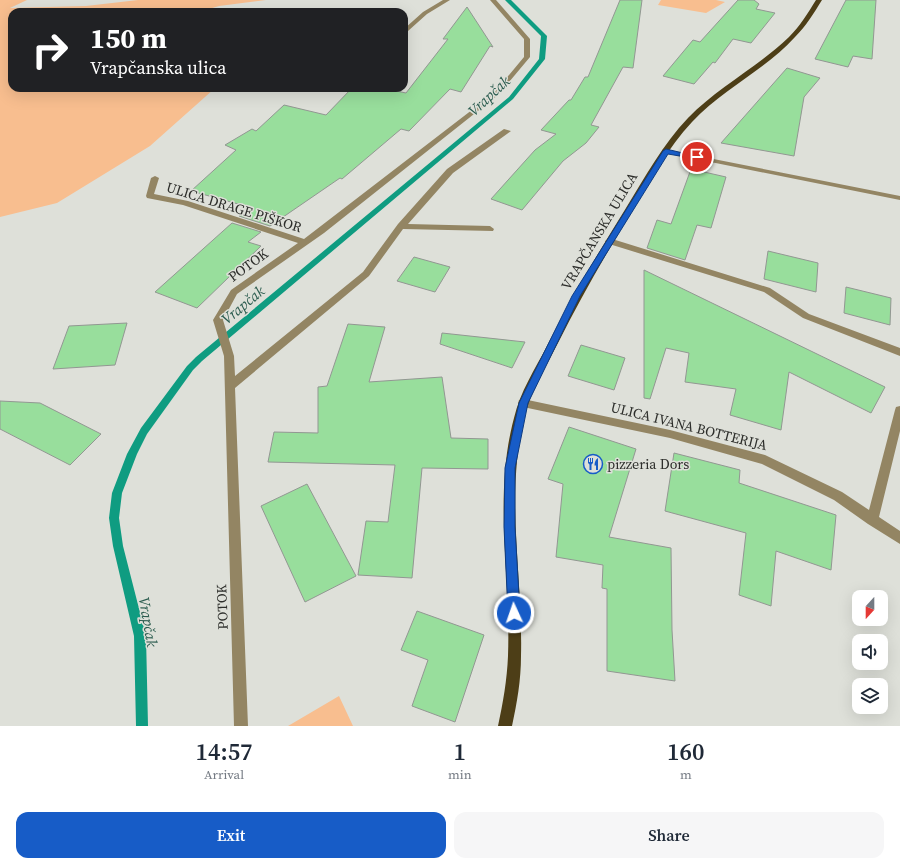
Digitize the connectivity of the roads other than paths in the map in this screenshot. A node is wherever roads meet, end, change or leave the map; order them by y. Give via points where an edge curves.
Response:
1 (447, 0) edge
2 (493, 0) edge
3 (819, 0) edge
4 (408, 28) edge
5 (507, 131) dead end
6 (666, 151) junction
7 (155, 178) dead end
8 (900, 198) edge
9 (401, 226) junction
10 (490, 229) dead end
11 (609, 241) junction
12 (305, 242) junction
13 (900, 352) edge
14 (230, 386) junction
15 (523, 403) junction
16 (900, 410) edge
17 (872, 520) junction
18 (900, 538) edge
19 (241, 726) edge
20 (505, 726) edge

1 - 4 street via 425,13
2 - 12 street, POTOK via 527,39 527,57 496,94
3 - 6 main road, VRAPČANSKA ULICA via 806,23 787,43 708,102 687,123
5 - 9 street via 450,171
6 - 8 street
6 - 11 main road, VRAPČANSKA ULICA
7 - 12 street, ULICA DRAGE PIŠKOR via 150,196 185,203
9 - 10 street
9 - 14 street via 366,274
11 - 13 street via 767,290 806,316
11 - 15 main road, VRAPČANSKA ULICA via 576,296
12 - 14 street, POTOK via 234,292 218,320 228,356
14 - 19 street, POTOK
15 - 17 street, ULICA IVANA BOTTERIJA via 670,434 765,460 838,496
15 - 20 main road, VRAPČANSKA ULICA via 510,468 509,527 516,658 509,714
16 - 17 street
17 - 18 street, ULICA IVANA BOTTERIJA

